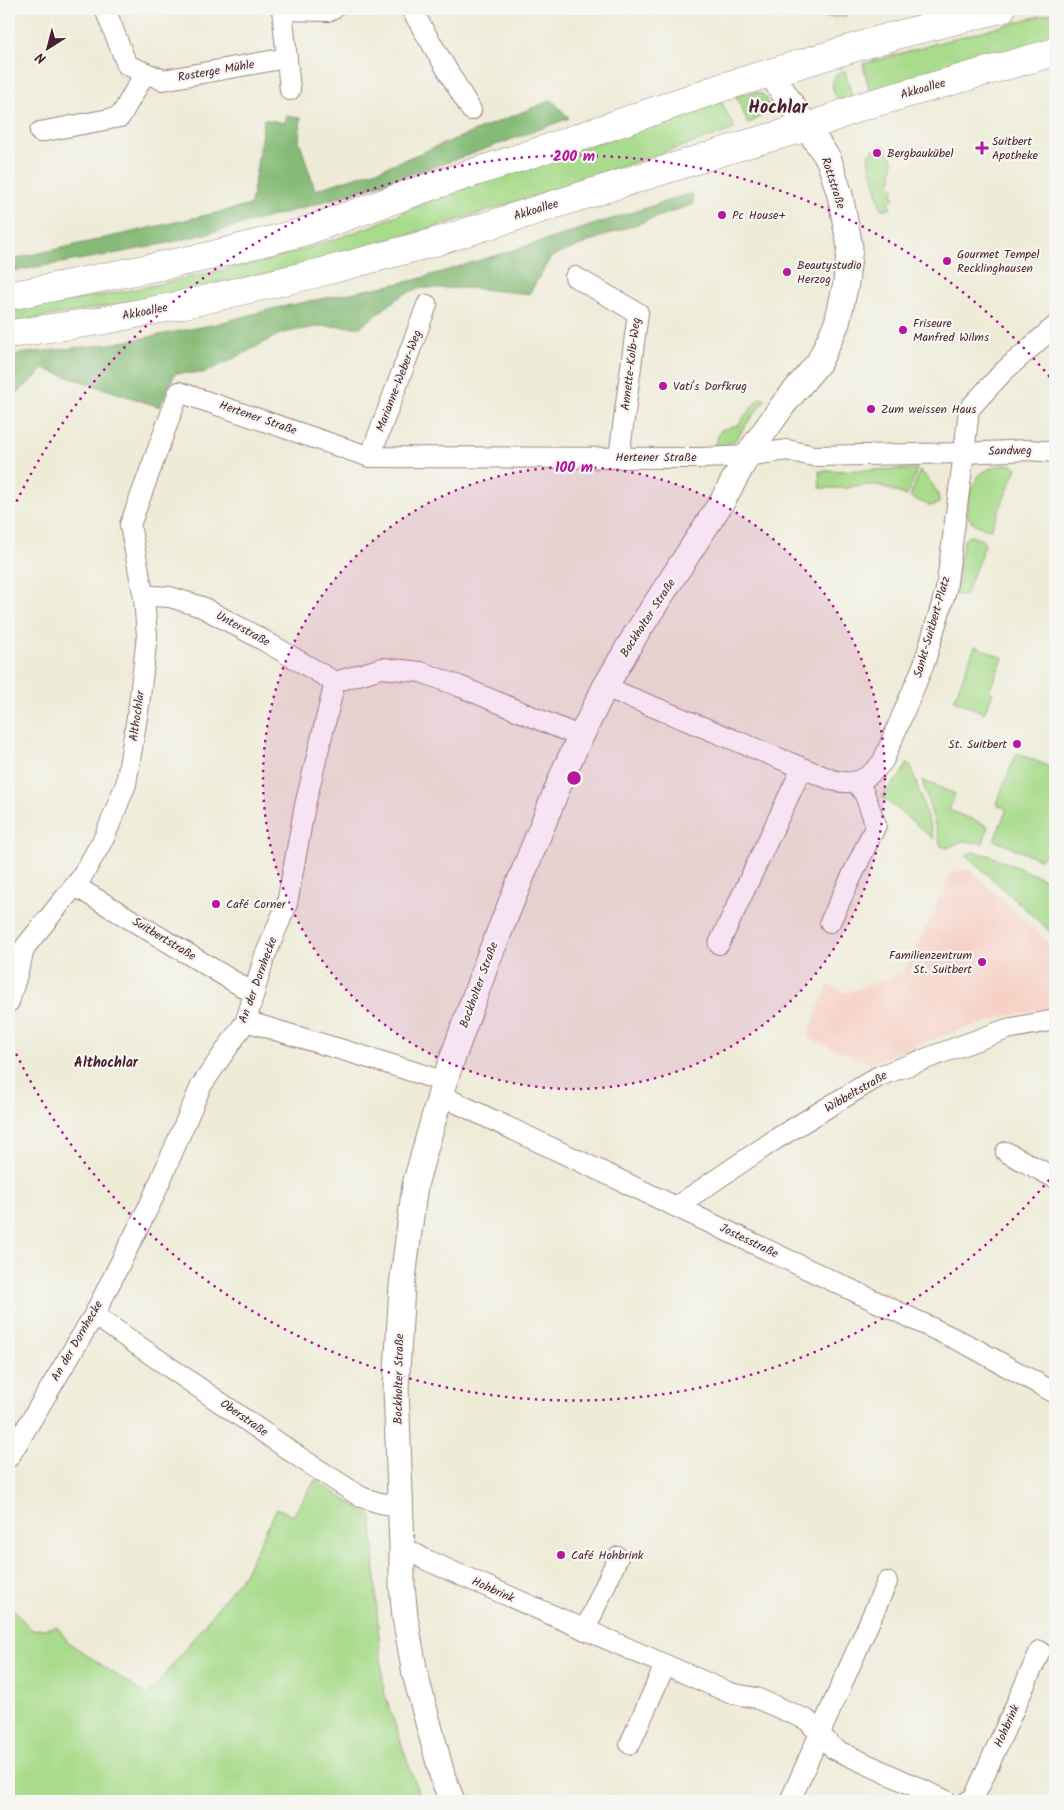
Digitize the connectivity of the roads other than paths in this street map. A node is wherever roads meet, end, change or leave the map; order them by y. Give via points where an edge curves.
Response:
1 (105, 9) edge
2 (333, 9) edge
3 (411, 9) edge
4 (1001, 9) edge
5 (282, 10) edge
6 (1055, 52) edge
7 (287, 58) junction
8 (145, 73) junction
9 (771, 74) junction
10 (290, 90) dead end
11 (470, 110) dead end
12 (808, 127) junction
13 (40, 132) dead end
14 (850, 247) joint
15 (575, 277) dead end
16 (9, 296) edge
17 (427, 305) dead end
18 (1055, 326) edge
19 (9, 334) edge
20 (173, 406) joint
21 (1055, 452) edge
22 (964, 453) junction
23 (747, 456) junction
24 (370, 457) junction
25 (619, 457) junction
26 (144, 598) junction
27 (335, 682) junction
28 (605, 687) junction
29 (581, 737) junction
30 (802, 768) junction
31 (856, 782) junction
32 (75, 886) junction
33 (830, 922) dead end
34 (719, 944) dead end
35 (253, 992) junction
36 (9, 1002) edge
37 (1055, 1020) edge
38 (246, 1021) junction
39 (442, 1088) junction
40 (1006, 1152) dead end
41 (1055, 1178) edge
42 (677, 1206) junction
43 (94, 1315) junction
44 (1055, 1393) edge
45 (9, 1457) edge
46 (401, 1506) junction
47 (402, 1546) junction
48 (618, 1557) dead end
49 (887, 1582) dead end
50 (586, 1630) junction
51 (1040, 1651) dead end
52 (666, 1665) junction
53 (820, 1733) junction
54 (630, 1744) dead end
55 (452, 1801) edge
56 (790, 1801) edge
57 (947, 1801) edge
58 (976, 1801) edge

1 - 8 street, Rosterge Mühle via 127,65
2 - 5 street
3 - 11 street
4 - 9 main road via 893,36
5 - 7 street
6 - 12 main road, Akkoallee via 863,106
7 - 8 street, Rosterge Mühle via 163,80
7 - 10 street
8 - 13 street via 120,117
9 - 12 street, Rottstraße
9 - 16 main road via 303,232 205,257
12 - 14 street, Rottstraße via 829,160
12 - 19 main road, Akkoallee via 432,243 318,273 181,305
14 - 23 street, Bockholter Straße via 837,323 827,346 819,362 782,405
15 - 25 street, Annette-Kolb-Weg via 638,313
17 - 24 street, Marianne-Weber-Weg
18 - 22 street via 1003,372 970,409
20 - 24 street, Hertener Straße via 179,392
20 - 26 street, Althochlar via 130,525
21 - 22 street, Sandweg
22 - 23 street, Hertener Straße via 813,456 787,450
22 - 31 street, Sankt-Suitbert-Platz via 946,590 924,664 883,761 876,770
23 - 25 street, Hertener Straße
23 - 28 street, Bockholter Straße via 723,500
24 - 25 street, Hertener Straße
26 - 27 street, Unterstraße via 170,597 202,607
26 - 32 street, Althochlar via 147,636 126,784 105,836
27 - 29 street via 382,668 421,672
27 - 35 street, An der Dornhecke via 305,805 287,904
28 - 29 street, Bockholter Straße
28 - 30 street
29 - 39 street, Bockholter Straße via 515,890
30 - 31 street via 846,784
30 - 34 street
31 - 33 street via 876,824
32 - 35 street, Suitbertstraße
32 - 36 street, Althochlar via 25,947
35 - 38 street, An der Dornhecke
37 - 42 street, Wibbeltstraße via 1006,1029 879,1076 776,1139
38 - 39 street via 410,1069
38 - 43 street, An der Dornhecke via 201,1086 152,1200
39 - 42 street, Jostesstraße
39 - 46 street, Bockholter Straße via 415,1185 402,1286 396,1388
40 - 41 street
42 - 44 street, Jostesstraße via 970,1346
43 - 45 street, An der Dornhecke
43 - 46 street, Oberstraße via 361,1496
46 - 47 street, Bockholter Straße
47 - 50 street, Hohbrink via 424,1559
47 - 55 street, Bockholter Straße via 404,1609 416,1674
48 - 50 street
49 - 53 street
50 - 52 street, Hohbrink
51 - 58 street, Hohbrink
52 - 53 street, Hohbrink via 730,1693 756,1698 807,1720
52 - 54 street
53 - 56 street
53 - 57 street, Hohbrink via 834,1749

